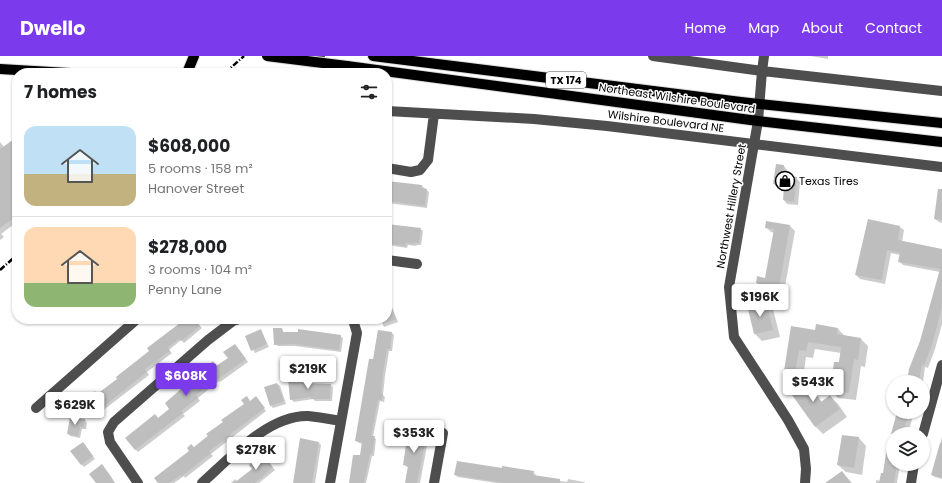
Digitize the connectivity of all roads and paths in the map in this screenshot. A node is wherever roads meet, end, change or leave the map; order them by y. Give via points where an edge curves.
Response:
1 (194, 56) edge
2 (267, 56) edge
3 (320, 56) edge
4 (373, 56) edge
5 (653, 56) edge
6 (764, 56) edge
7 (189, 68) edge
8 (319, 68) edge
9 (362, 68) edge
10 (0, 69) edge
11 (12, 70) edge
12 (762, 71) junction
13 (392, 72) edge
14 (942, 91) edge
15 (760, 104) junction
16 (392, 111) edge
17 (434, 114) junction
18 (758, 121) junction
19 (942, 123) edge
20 (942, 142) edge
21 (754, 144) junction
22 (942, 167) edge
23 (392, 169) edge
24 (392, 261) edge
25 (417, 264) dead end
26 (131, 324) edge
27 (229, 324) edge
28 (353, 324) edge
29 (942, 364) edge
30 (36, 408) dead end
31 (341, 421) junction
32 (924, 427) edge
33 (443, 433) dead end
34 (913, 471) edge
35 (138, 483) edge
36 (202, 483) edge
37 (330, 483) edge
38 (434, 483) edge
39 (805, 483) edge
40 (911, 483) edge

1 - 7 main road
2 - 9 main road, Northeast Wilshire Boulevard, bridge
3 - 8 street
4 - 15 main road, Northeast Wilshire Boulevard / TX 174
5 - 12 street
6 - 12 street, Northwest Hillery Street
10 - 11 main road
12 - 14 street
12 - 15 street, Northwest Hillery Street
13 - 18 main road, Northeast Wilshire Boulevard, bridge
15 - 18 street, Northwest Hillery Street
15 - 19 main road, Northeast Wilshire Boulevard / TX 174
16 - 17 street, Wilshire Boulevard NE
17 - 21 street, Wilshire Boulevard NE via 534,118
17 - 23 street via 428,160 420,170 411,172
18 - 20 main road, Northeast Wilshire Boulevard
18 - 21 street, Northwest Hillery Street
21 - 22 street, Wilshire Boulevard NE
21 - 39 street, Northwest Hillery Street via 728,287 731,323 734,336 804,449
24 - 25 street
26 - 30 street
27 - 35 street via 114,422 108,432 110,442
28 - 31 street via 357,333
29 - 32 street
31 - 36 street via 307,416 286,420 250,441
31 - 37 street
33 - 38 street
34 - 40 street

